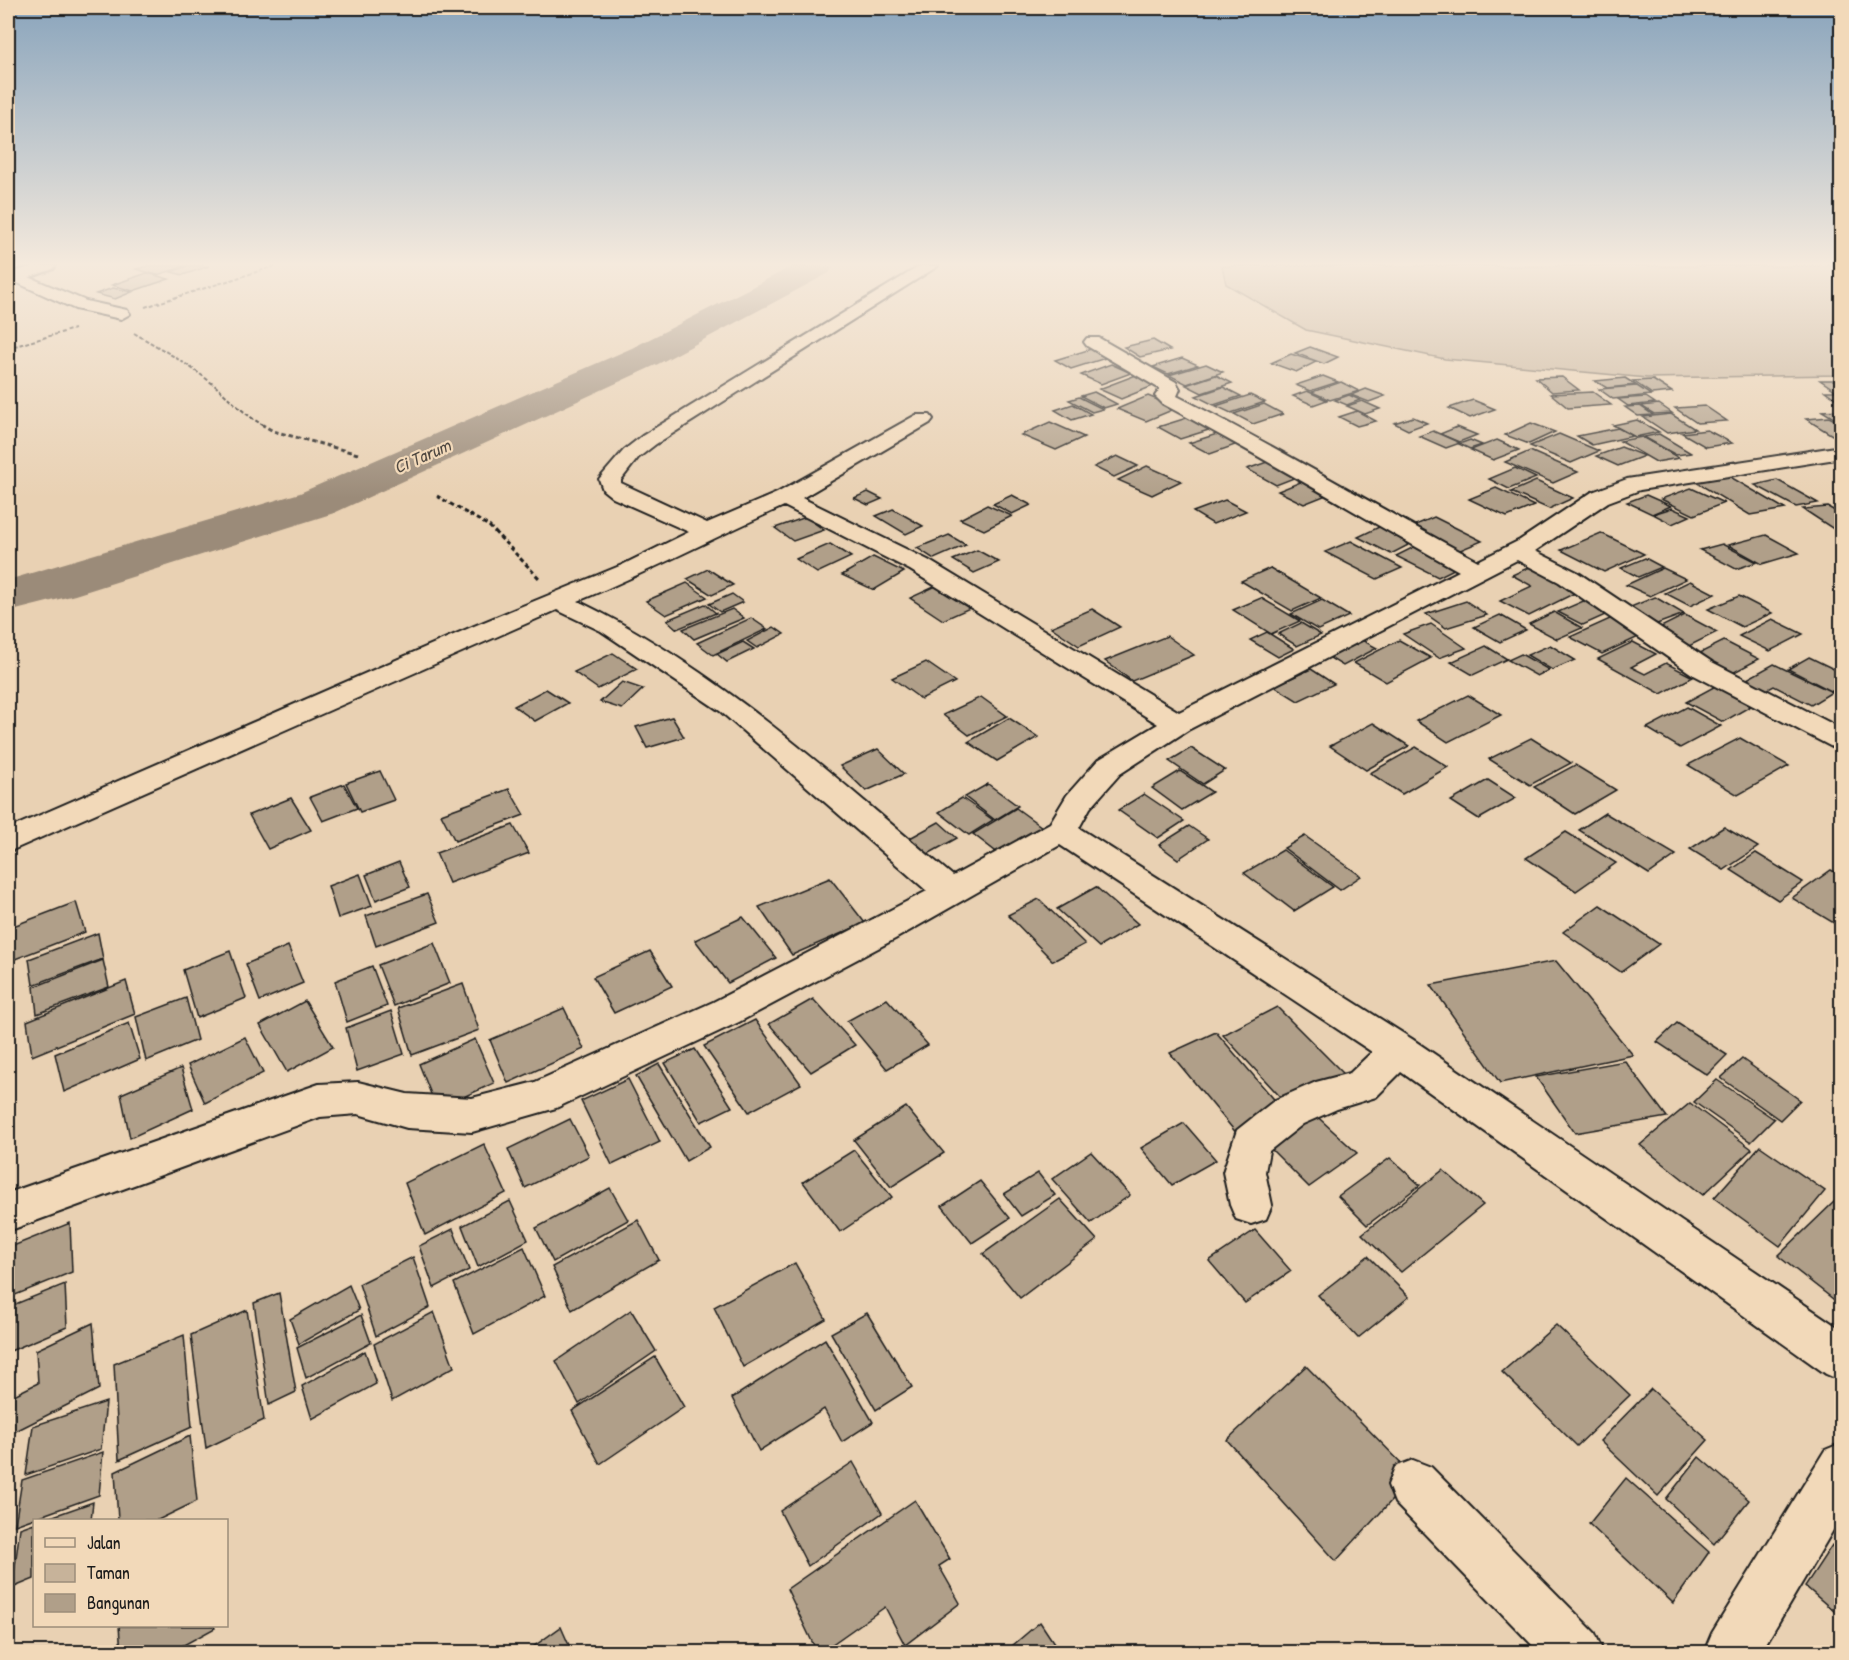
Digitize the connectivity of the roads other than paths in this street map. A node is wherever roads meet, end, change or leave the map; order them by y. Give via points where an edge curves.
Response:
1 (806, 343) edge
2 (1096, 343) edge
3 (923, 419) dead end
4 (1842, 452) edge
5 (785, 498) junction
6 (707, 532) junction
7 (1517, 550) junction
8 (1478, 571) junction
9 (557, 600) junction
10 (1178, 724) junction
11 (1842, 741) edge
12 (1060, 831) junction
13 (8, 841) edge
14 (950, 892) junction
15 (1399, 1050) junction
16 (1251, 1205) dead end
17 (8, 1212) edge
18 (1842, 1358) edge
19 (1842, 1467) edge
20 (1413, 1485) dead end
21 (1576, 1653) edge
22 (1731, 1653) edge

1 - 6 street via 649,441 613,471 611,485 621,493
2 - 8 street via 1169,386 1165,396 1170,400 1262,447 1376,516
3 - 5 street
4 - 7 street via 1635,484 1600,497
5 - 6 street
5 - 10 street via 919,565
6 - 9 street via 631,570
7 - 8 street
7 - 11 street via 1568,577 1702,668
8 - 10 street
9 - 13 street
9 - 14 street via 610,626 730,705
10 - 12 street via 1109,767 1078,802
12 - 14 street
12 - 15 street
14 - 17 street via 726,1012 542,1096 472,1115 407,1112 358,1098 319,1101
15 - 16 street via 1362,1086 1330,1094 1289,1112 1251,1142 1244,1172
15 - 18 street
19 - 22 street
20 - 21 street

